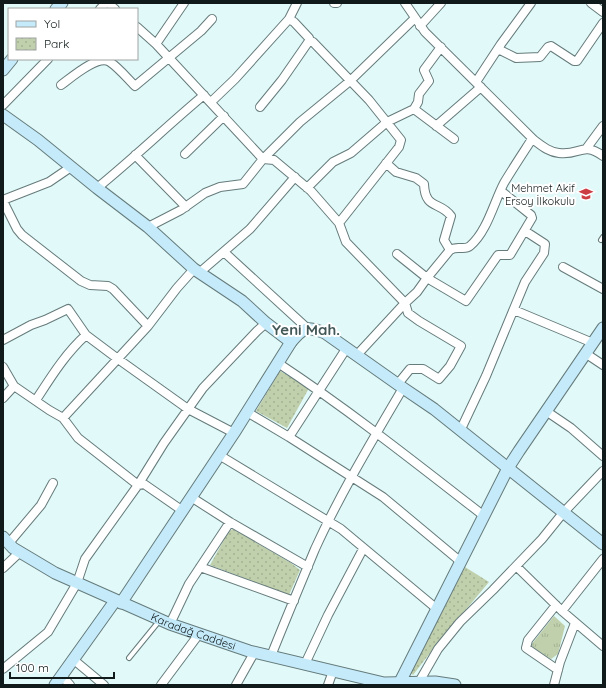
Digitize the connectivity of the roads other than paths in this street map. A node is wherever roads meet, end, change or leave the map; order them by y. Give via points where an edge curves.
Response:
1 (184, 3) edge
2 (297, 3) edge
3 (334, 3) edge
4 (338, 3) edge
5 (405, 3) edge
6 (441, 3) edge
7 (531, 3) edge
8 (591, 3) edge
9 (603, 12) edge
10 (415, 18) junction
11 (212, 19) dead end
12 (289, 19) junction
13 (603, 23) edge
14 (420, 26) junction
15 (138, 29) edge
16 (309, 41) junction
17 (156, 44) junction
18 (441, 48) junction
19 (498, 49) junction
20 (169, 57) junction
21 (11, 60) edge
22 (47, 60) edge
23 (87, 62) edge
24 (3, 70) edge
25 (350, 81) junction
26 (61, 85) dead end
27 (478, 85) junction
28 (204, 95) junction
29 (211, 102) junction
30 (3, 105) edge
31 (260, 107) dead end
32 (414, 109) junction
33 (3, 115) edge
34 (224, 116) junction
35 (387, 122) junction
36 (436, 126) junction
37 (603, 126) edge
38 (532, 138) junction
39 (454, 139) dead end
40 (586, 149) junction
41 (185, 154) dead end
42 (136, 155) junction
43 (603, 156) edge
44 (264, 159) junction
45 (386, 163) junction
46 (71, 166) junction
47 (295, 177) junction
48 (97, 188) junction
49 (307, 188) junction
50 (501, 191) junction
51 (3, 200) edge
52 (186, 207) junction
53 (339, 223) junction
54 (148, 227) junction
55 (525, 231) junction
56 (450, 250) junction
57 (224, 252) junction
58 (398, 254) dead end
59 (563, 267) dead end
60 (197, 271) junction
61 (427, 278) junction
62 (603, 288) edge
63 (405, 303) junction
64 (514, 310) junction
65 (266, 323) junction
66 (148, 326) junction
67 (603, 328) edge
68 (308, 329) junction
69 (86, 335) junction
70 (3, 340) edge
71 (291, 342) junction
72 (593, 343) junction
73 (346, 349) junction
74 (585, 353) junction
75 (356, 356) junction
76 (118, 359) junction
77 (278, 363) junction
78 (603, 365) edge
79 (3, 367) edge
80 (14, 386) junction
81 (400, 386) junction
82 (319, 390) junction
83 (3, 398) edge
84 (36, 400) junction
85 (188, 409) junction
86 (546, 410) junction
87 (247, 412) junction
88 (63, 418) junction
89 (461, 429) junction
90 (234, 433) junction
91 (377, 433) junction
92 (289, 437) junction
93 (219, 455) junction
94 (603, 456) edge
95 (508, 468) junction
96 (603, 471) edge
97 (352, 477) junction
98 (53, 483) dead end
99 (138, 485) junction
100 (191, 497) junction
101 (183, 510) junction
102 (563, 513) junction
103 (484, 516) junction
104 (329, 521) junction
105 (230, 522) junction
106 (6, 540) edge
107 (603, 544) edge
108 (363, 549) junction
109 (20, 552) junction
110 (603, 559) edge
111 (461, 562) junction
112 (516, 566) junction
113 (200, 567) junction
114 (308, 567) junction
115 (3, 568) edge
116 (77, 584) junction
117 (294, 601) junction
118 (118, 602) junction
119 (559, 608) junction
120 (437, 609) junction
121 (165, 622) junction
122 (575, 623) junction
123 (199, 634) junction
124 (603, 646) edge
125 (254, 653) junction
126 (271, 656) junction
127 (129, 658) dead end
128 (74, 660) junction
129 (305, 664) junction
130 (3, 669) edge
131 (558, 670) junction
132 (333, 671) junction
133 (58, 681) edge
134 (402, 684) edge
135 (418, 684) edge
136 (70, 685) edge
137 (104, 685) edge
138 (161, 685) edge
139 (236, 685) edge
140 (328, 685) edge
141 (455, 685) edge
142 (554, 685) edge

1 - 17 street
2 - 12 street
3 - 4 street
5 - 10 street
6 - 14 street
7 - 19 street
8 - 9 street
10 - 14 street
10 - 25 street
11 - 20 street
12 - 16 street via 309,38
12 - 29 street via 235,80
13 - 19 street via 577,61 554,46 548,47 540,57 528,58 516,58
14 - 18 street
15 - 17 street
16 - 25 street via 313,42
16 - 31 street
17 - 20 street
18 - 27 street
18 - 32 street via 424,70 429,81 419,94
19 - 27 street
20 - 23 street via 135,86 110,61
20 - 28 street
21 - 24 street
22 - 30 street
23 - 26 street
25 - 35 street
25 - 44 street via 300,122
27 - 36 street
27 - 38 street
28 - 29 street
28 - 42 street
29 - 34 street
32 - 35 street
32 - 36 street
33 - 46 street
34 - 41 street
34 - 44 street
35 - 45 street via 402,140
35 - 49 street via 351,153 333,162
36 - 39 street
37 - 40 street
38 - 40 street via 546,150 558,153
38 - 50 street
40 - 43 street
42 - 48 street
42 - 52 street
44 - 47 street via 274,160
44 - 52 street via 243,184 220,187 205,193
45 - 53 street
45 - 56 street via 396,172 420,180 424,184 427,199 434,206 447,211 450,216 444,240
46 - 48 street
46 - 51 street via 49,182
47 - 49 street
47 - 57 street via 250,229
48 - 54 street
49 - 53 street
50 - 55 street via 531,215
50 - 56 street via 481,233 471,246 455,247
51 - 66 street via 22,235 81,281 90,285 108,286
52 - 54 street
53 - 63 street via 346,242
54 - 60 street
55 - 61 street via 510,255 498,255 466,301
55 - 64 street via 541,240 545,247 544,253 525,282
56 - 61 street
57 - 60 street
57 - 68 street
58 - 61 street
59 - 62 street
60 - 65 street via 242,301
60 - 66 street via 177,288
61 - 63 street
63 - 75 street
63 - 81 street via 408,313 461,346 439,379 423,369 412,368
64 - 72 street
64 - 89 street
65 - 71 street
65 - 85 street via 208,383
66 - 76 street
67 - 72 street
68 - 71 street via 300,331
68 - 73 street via 325,334
69 - 70 street via 68,309
69 - 76 street
69 - 84 street via 60,364
71 - 77 street
72 - 74 street
73 - 75 street
73 - 82 street
74 - 78 street
74 - 86 street
75 - 81 street
76 - 85 street
76 - 88 street
77 - 82 street
77 - 87 street
79 - 80 street
80 - 83 street
80 - 84 street
81 - 89 street
81 - 91 street
82 - 91 street
82 - 92 street
84 - 88 street
85 - 90 street
85 - 99 street
86 - 94 street
86 - 95 street
87 - 90 street
87 - 92 street
88 - 99 street via 78,438
89 - 95 street
90 - 93 street
91 - 97 street
91 - 103 street
92 - 97 street
93 - 100 street
93 - 104 street
95 - 102 street
95 - 103 street
96 - 102 street
97 - 104 street
97 - 111 street via 383,497
98 - 106 street via 41,505
99 - 101 street via 144,484
99 - 116 street via 85,559
100 - 101 street
100 - 105 street
101 - 118 street
102 - 107 street
102 - 112 street
103 - 111 street
104 - 108 street
104 - 114 street
105 - 113 street
105 - 114 street
106 - 109 street, Karadağ Caddesi
108 - 120 street
108 - 129 street
109 - 115 street
109 - 116 street, Karadağ Caddesi via 55,574
110 - 119 street
111 - 120 street
112 - 119 street
112 - 135 street via 460,622 438,650
113 - 117 street
113 - 121 street
114 - 117 street
116 - 118 street, Karadağ Caddesi
116 - 130 street via 48,632
117 - 126 street
118 - 121 street, Karadağ Caddesi
118 - 128 street
119 - 122 street
119 - 131 street via 528,640 526,648
120 - 134 street
121 - 123 street, Karadağ Caddesi
121 - 127 lane
122 - 124 street
122 - 131 street
123 - 125 street, Karadağ Caddesi
123 - 138 street
125 - 126 street, Karadağ Caddesi
125 - 139 street
126 - 129 street, Karadağ Caddesi
128 - 133 street
128 - 137 street
129 - 132 street, Karadağ Caddesi
131 - 142 street
132 - 134 street, Karadağ Caddesi via 384,683
132 - 140 street
133 - 136 street
134 - 135 street, Karadağ Caddesi
135 - 141 street, Karadağ Caddesi via 436,682

